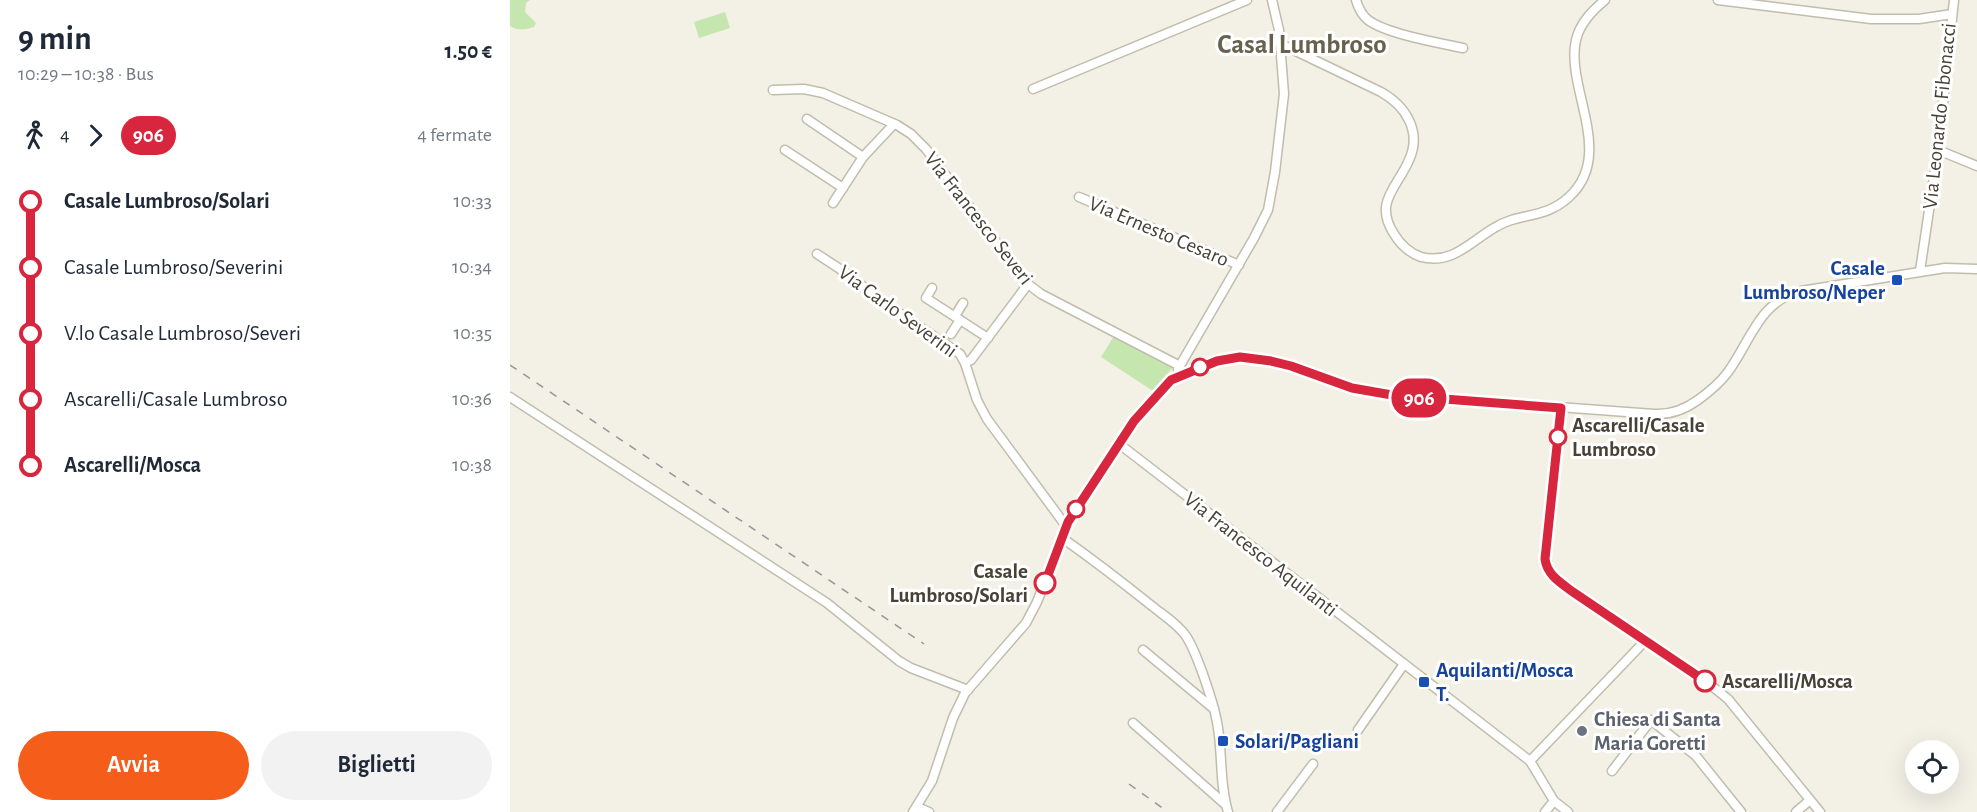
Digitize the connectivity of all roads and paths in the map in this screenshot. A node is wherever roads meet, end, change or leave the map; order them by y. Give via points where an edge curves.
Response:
1 (1248, 0) edge
2 (1272, 0) edge
3 (1356, 0) edge
4 (1605, 0) edge
5 (1718, 0) edge
6 (1954, 0) edge
7 (1952, 14) junction
8 (1281, 44) junction
9 (1463, 48) dead end
10 (1033, 89) dead end
11 (773, 90) dead end
12 (807, 119) dead end
13 (894, 124) junction
14 (785, 150) dead end
15 (1938, 150) junction
16 (863, 157) junction
17 (1977, 166) edge
18 (843, 188) junction
19 (1078, 197) dead end
20 (833, 203) dead end
21 (817, 254) dead end
22 (1239, 265) junction
23 (1975, 267) edge
24 (1920, 272) junction
25 (1028, 284) junction
26 (932, 288) dead end
27 (963, 303) dead end
28 (958, 318) junction
29 (951, 334) dead end
30 (988, 338) junction
31 (965, 363) junction
32 (1180, 366) junction
33 (1171, 380) junction
34 (510, 397) edge
35 (1561, 408) junction
36 (1118, 443) junction
37 (1066, 526) junction
38 (1061, 537) junction
39 (1645, 641) junction
40 (1143, 650) dead end
41 (1404, 664) junction
42 (968, 690) junction
43 (1214, 709) junction
44 (1134, 723) dead end
45 (1358, 730) dead end
46 (1530, 761) junction
47 (1313, 764) dead end
48 (1612, 771) dead end
49 (1810, 800) junction
50 (1554, 801) junction
51 (1227, 809) edge
52 (915, 810) edge
53 (929, 812) edge
54 (1277, 812) edge
55 (1545, 812) edge
56 (1568, 812) edge
57 (1741, 812) edge
58 (1796, 812) edge
59 (1820, 812) edge

1 - 10 street
2 - 8 street
3 - 9 street via 1364,16 1374,23
4 - 8 street via 1584,21 1575,45 1575,67 1589,144 1585,172 1578,187 1554,208 1503,223 1461,251 1442,258 1410,251 1395,237 1387,220 1388,195 1414,145 1412,128 1404,112 1384,93
5 - 7 street, Via Leonardo Fibonacci via 1871,19
6 - 7 street
7 - 15 street, Via Leonardo Fibonacci
8 - 22 street via 1284,101 1272,189 1265,219
11 - 13 street, Via Francesco Severi via 817,91
12 - 16 street
13 - 16 street
13 - 25 street, Via Francesco Severi via 922,144
14 - 18 street
15 - 17 street
15 - 24 street, Via Leonardo Fibonacci
16 - 18 street
18 - 20 street
19 - 22 street, Via Ernesto Cesaro
21 - 31 street, Via Carlo Severini via 950,346
22 - 32 street
23 - 24 street
24 - 35 street via 1801,291 1781,298 1762,316 1722,380 1680,410 1659,415
25 - 30 street
25 - 32 street, Via Francesco Severi
26 - 28 street via 926,298
27 - 28 street
28 - 29 street
28 - 30 street
30 - 31 street
31 - 37 street, Via Carlo Severini via 987,419
32 - 33 street
33 - 35 street via 1221,360 1247,357 1286,365 1366,391
33 - 36 street
34 - 42 street via 827,603 899,661
35 - 39 street via 1547,567 1569,589
36 - 37 street
36 - 41 street, Via Francesco Aquilanti
37 - 38 street
38 - 42 street via 1026,623
38 - 43 street via 1183,632
39 - 46 street
39 - 49 street via 1728,699
40 - 43 street
41 - 45 street
41 - 46 street, Via Francesco Aquilanti
42 - 52 street via 953,718 932,781
43 - 51 street
44 - 51 street
46 - 50 street, Via Francesco Aquilanti
47 - 54 street
48 - 57 street via 1651,720 1696,756
49 - 58 street
49 - 59 street
50 - 55 street
50 - 56 street, Via Francesco Aquilanti
52 - 53 street

